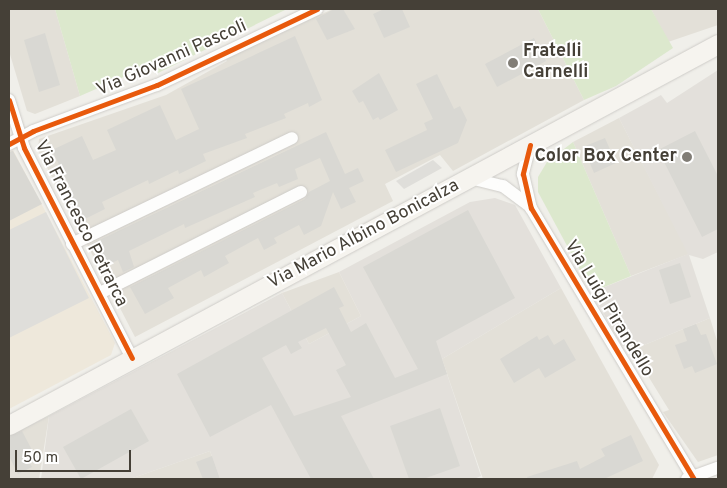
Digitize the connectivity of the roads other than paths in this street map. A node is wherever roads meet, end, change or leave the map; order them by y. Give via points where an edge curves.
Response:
1 (317, 9) edge
2 (718, 44) edge
3 (9, 100) edge
4 (292, 138) dead end
5 (21, 140) junction
6 (9, 144) edge
7 (530, 145) junction
8 (470, 178) junction
9 (301, 192) dead end
10 (532, 208) junction
11 (72, 244) junction
12 (100, 293) junction
13 (132, 358) junction
14 (9, 425) edge
15 (718, 468) edge
16 (691, 479) edge

1 - 5 street, Via Giovanni Pascoli via 157,85 33,131
2 - 7 main road, Via Mario Albino Bonicalza
3 - 5 street, Via Francesco Petrarca
4 - 11 street, Via Francesco Petrarca
5 - 6 street, Via Giovanni Pascoli
5 - 11 street, Via Francesco Petrarca
7 - 8 main road, Via Mario Albino Bonicalza
7 - 10 street, Via Luigi Pirandello via 523,174
8 - 10 street, Via Luigi Pirandello via 503,186
8 - 13 main road, Via Mario Albino Bonicalza
9 - 12 street, Via Francesco Petrarca
10 - 16 street, Via Luigi Pirandello
11 - 12 street, Via Francesco Petrarca
12 - 13 street, Via Francesco Petrarca
13 - 14 main road, Via Mario Albino Bonicalza
15 - 16 street

